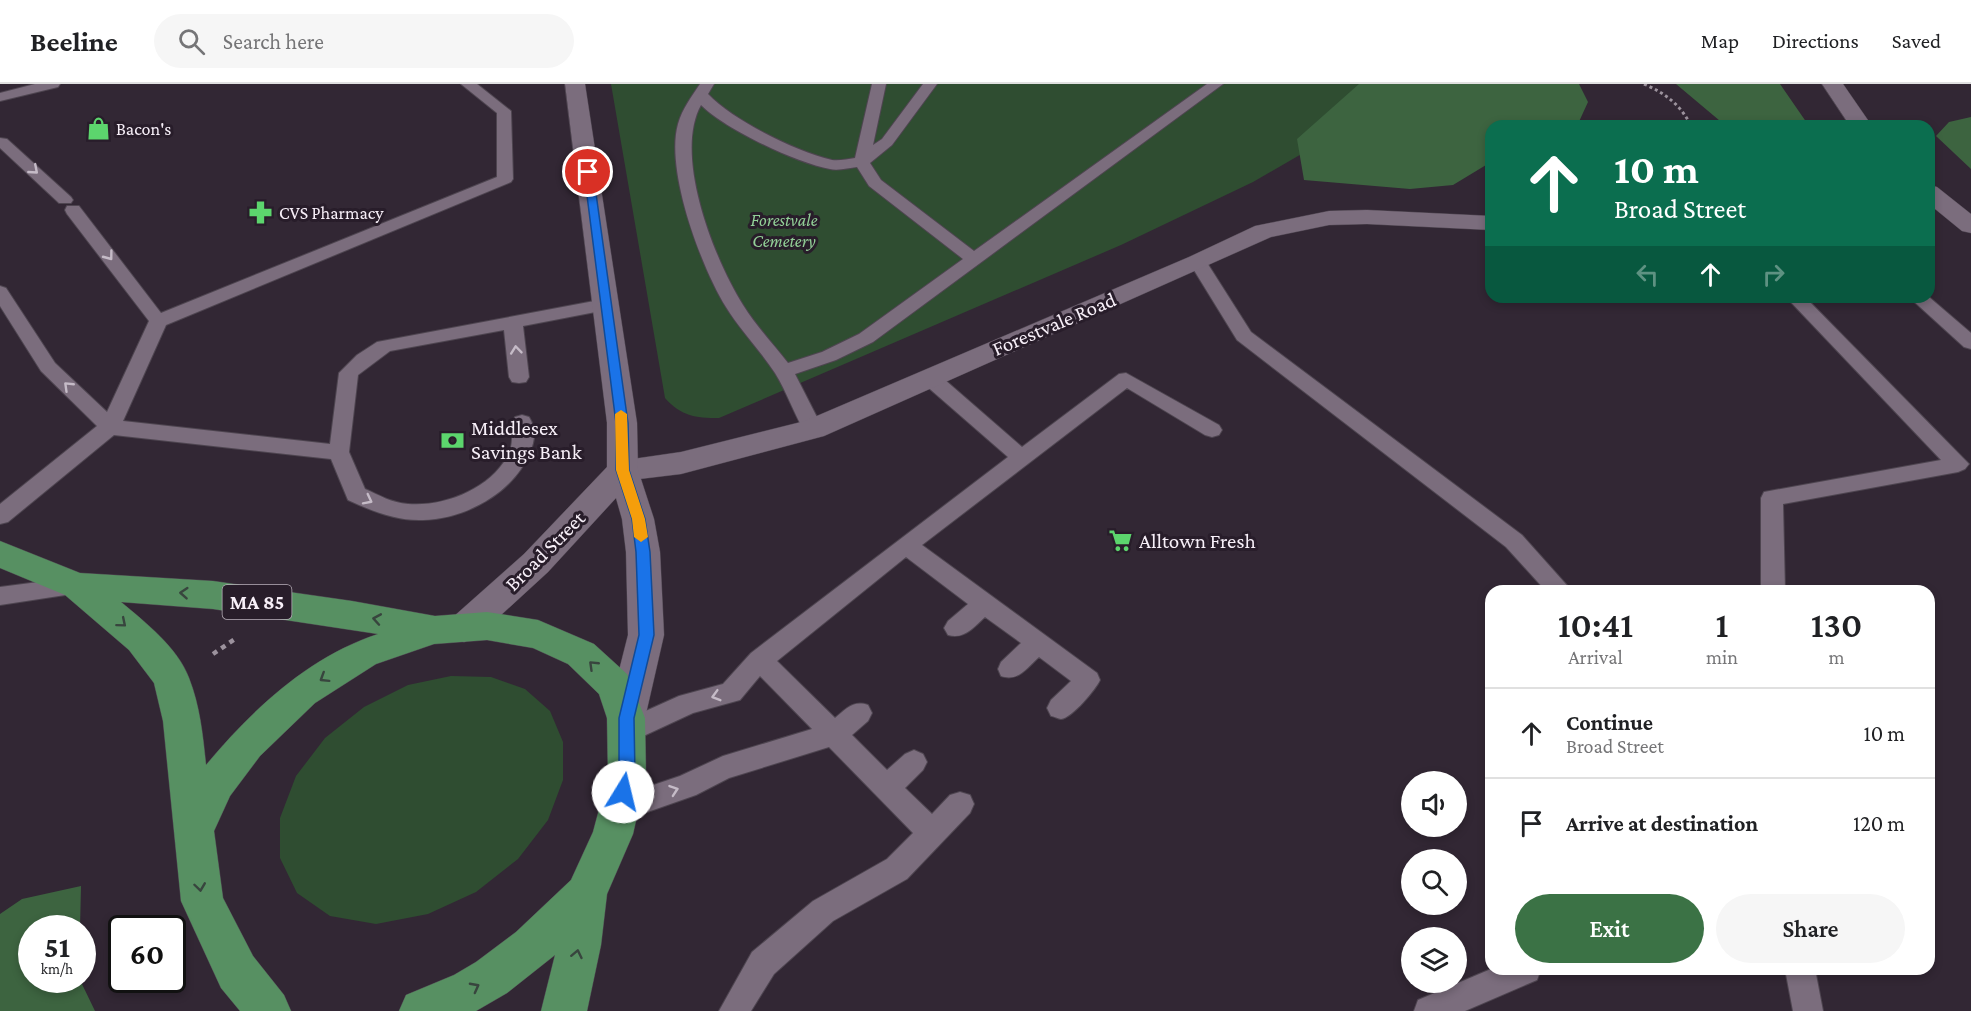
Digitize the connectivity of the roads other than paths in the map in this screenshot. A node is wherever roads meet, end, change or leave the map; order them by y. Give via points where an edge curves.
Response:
1 (53, 84) edge
2 (468, 84) edge
3 (575, 84) edge
4 (879, 84) edge
5 (930, 84) edge
6 (1216, 84) edge
7 (1832, 84) edge
8 (703, 90) edge
9 (0, 97) edge
10 (1858, 120) edge
11 (1, 141) edge
12 (862, 162) junction
13 (1935, 197) edge
14 (1935, 218) edge
15 (1964, 220) edge
16 (1485, 223) edge
17 (974, 260) junction
18 (1198, 262) junction
19 (0, 292) edge
20 (1801, 303) edge
21 (1925, 303) edge
22 (605, 305) junction
23 (158, 321) junction
24 (513, 323) junction
25 (1971, 344) edge
26 (784, 371) junction
27 (519, 376) dead end
28 (930, 378) junction
29 (522, 422) dead end
30 (110, 427) junction
31 (813, 429) junction
32 (1212, 430) dead end
33 (339, 452) junction
34 (1022, 458) junction
35 (623, 470) junction
36 (0, 516) edge
37 (906, 545) junction
38 (0, 554) edge
39 (1554, 585) edge
40 (1773, 585) edge
41 (77, 586) junction
42 (0, 596) edge
43 (985, 603) junction
44 (956, 628) dead end
45 (449, 629) junction
46 (1038, 642) junction
47 (760, 660) junction
48 (1010, 669) dead end
49 (1060, 708) dead end
50 (859, 713) dead end
51 (627, 724) junction
52 (834, 734) junction
53 (914, 762) dead end
54 (887, 788) junction
55 (960, 804) dead end
56 (619, 809) junction
57 (195, 829) junction
58 (931, 832) junction
59 (586, 894) junction
60 (1512, 975) edge
61 (1801, 975) edge
62 (268, 1011) edge
63 (422, 1011) edge
64 (564, 1011) edge
65 (734, 1011) edge
66 (1429, 1011) edge
67 (1808, 1011) edge

1 - 9 lane
2 - 23 lane via 504,111 505,179
3 - 22 street
4 - 12 lane
5 - 12 lane via 887,142
6 - 17 lane
7 - 10 street
8 - 12 lane via 717,112 744,129 832,165
8 - 26 lane via 684,126 689,189 709,253 730,298
11 -> 23 lane via 69,205
12 - 17 lane via 875,183
13 - 15 street
14 - 15 street
16 - 18 street, Forestvale Road via 1403,217 1329,218 1264,231
17 - 26 lane via 866,338
18 - 28 street, Forestvale Road
18 - 39 lane via 1244,336 1514,541
30 -> 19 lane via 48,367
20 - 40 lane via 1958,464 1772,498
21 - 25 lane
22 - 24 lane
22 - 35 street via 622,423
23 - 30 lane
27 -> 24 lane
24 - 33 lane via 384,346 364,359 349,373
26 - 31 lane
28 - 31 street, Forestvale Road
28 - 34 lane
33 -> 29 lane via 356,494 382,507 410,513 448,509 481,495 508,473 524,444
30 - 33 lane
30 - 36 lane
31 - 35 street, Forestvale Road via 681,463
32 - 34 lane via 1126,379
34 - 37 lane
35 - 45 street, Broad Street via 536,563
35 - 51 street via 643,552 646,635
37 - 43 lane
37 - 47 lane
38 - 41 main road, MA 85
41 - 42 lane
45 -> 41 main road, MA 85 via 213,595
41 -> 57 main road, MA 85 via 142,640 171,678 182,722
43 - 44 lane
43 - 46 lane
51 -> 45 main road, MA 85 via 614,685 581,654 537,634 487,626
45 -> 57 main road via 364,653 302,692 247,744 215,784
46 - 48 lane
46 - 49 lane via 1088,680
47 -> 51 lane via 731,692
47 - 52 lane
50 - 52 lane
51 - 56 main road, MA 85 via 627,776
52 - 54 lane
56 -> 52 lane via 687,786 723,768
53 - 54 lane
54 - 58 lane
55 - 58 lane
56 - 59 main road, MA 85
57 -> 62 main road, MA 85 via 202,901 237,972
58 - 65 lane via 897,869 823,911 763,963
63 -> 59 main road via 499,975 547,936
64 -> 59 main road, MA 85
60 - 66 lane
61 - 67 lane

